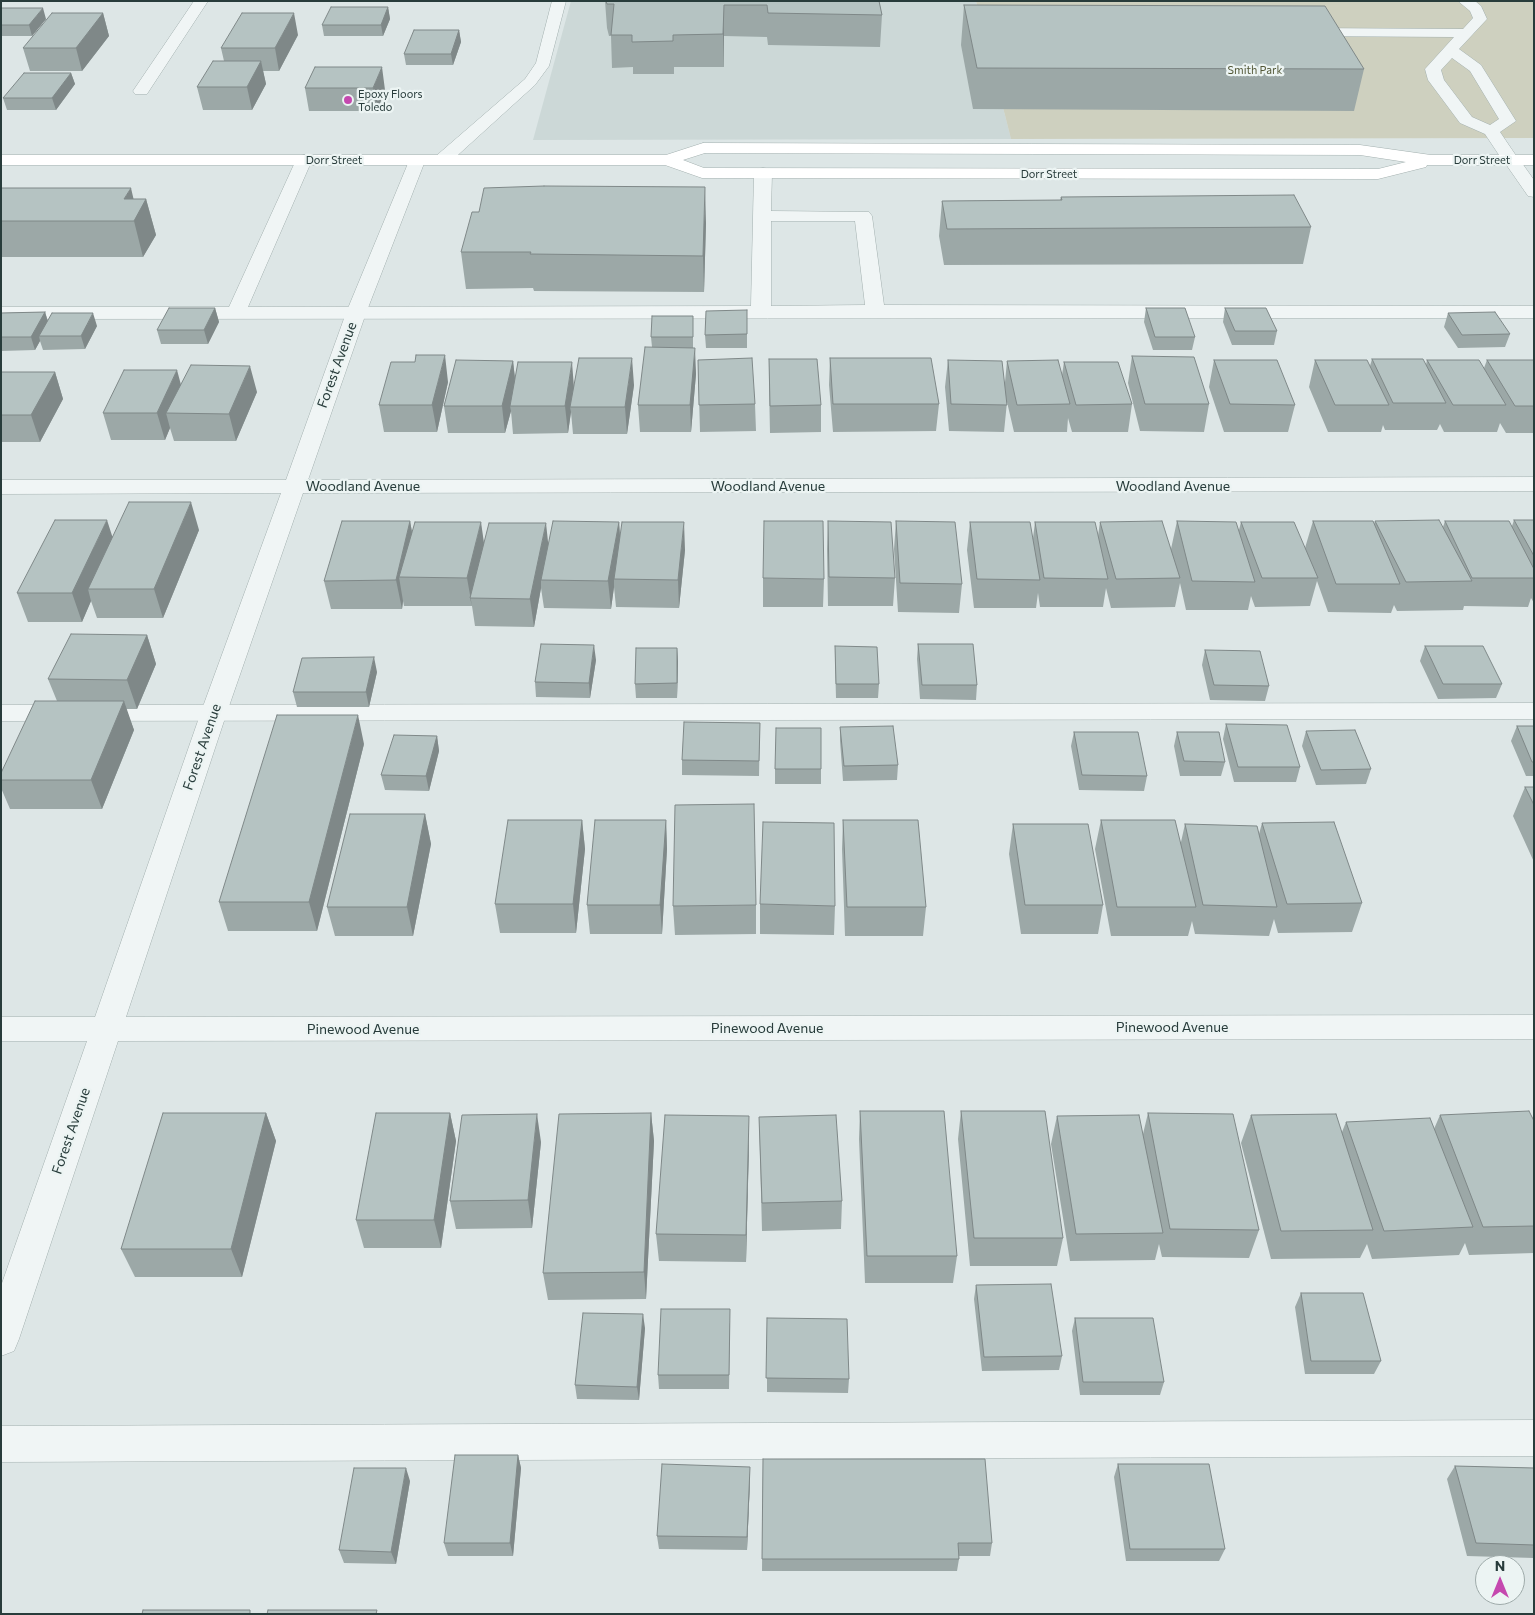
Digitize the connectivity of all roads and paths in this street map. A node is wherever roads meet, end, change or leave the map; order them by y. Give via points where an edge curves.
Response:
1 (201, 1) edge
2 (559, 1) edge
3 (1465, 1) edge
4 (1286, 32) edge
5 (1466, 33) junction
6 (1451, 50) junction
7 (141, 91) dead end
8 (1491, 131) junction
9 (1, 160) edge
10 (304, 160) junction
11 (429, 160) junction
12 (667, 160) junction
13 (1431, 160) junction
14 (1511, 160) junction
15 (1534, 160) edge
16 (762, 173) junction
17 (1534, 192) edge
18 (762, 216) junction
19 (875, 311) junction
20 (761, 312) junction
21 (1534, 312) edge
22 (1, 313) edge
23 (236, 313) junction
24 (356, 313) junction
25 (1534, 484) edge
26 (1, 486) edge
27 (294, 486) junction
28 (1534, 710) edge
29 (214, 712) junction
30 (1, 713) edge
31 (1534, 1027) edge
32 (1, 1029) edge
33 (106, 1029) junction
34 (1, 1339) edge
35 (1534, 1438) edge
36 (1, 1444) edge

1 - 7 street
2 - 11 street, Forest Avenue via 544,63 530,82
3 - 5 street via 1476,9 1480,19
4 - 5 street
5 - 6 street
6 - 8 street via 1476,68 1508,122
6 - 8 street via 1433,69 1436,80 1466,120
8 - 14 street
9 - 10 main road, Dorr Street
10 - 11 main road, Dorr Street
10 - 23 street
11 - 12 main road, Dorr Street
11 - 24 street, Forest Avenue
12 - 13 main road, Dorr Street via 703,148 1360,150
12 - 16 main road, Dorr Street via 702,173
13 - 14 main road, Dorr Street
13 - 16 main road, Dorr Street via 1378,174
14 - 15 main road, Dorr Street
14 - 17 street
16 - 18 street
18 - 19 street via 863,216
18 - 20 street
19 - 20 street
19 - 21 street
20 - 24 street
22 - 23 street
23 - 24 street
24 - 27 street, Forest Avenue
25 - 27 street, Woodland Avenue
26 - 27 street, Woodland Avenue
27 - 29 street, Forest Avenue
28 - 29 street
29 - 30 street
29 - 33 street, Forest Avenue
31 - 33 street, Pinewood Avenue
32 - 33 street, Pinewood Avenue
33 - 34 street, Forest Avenue
35 - 36 street

